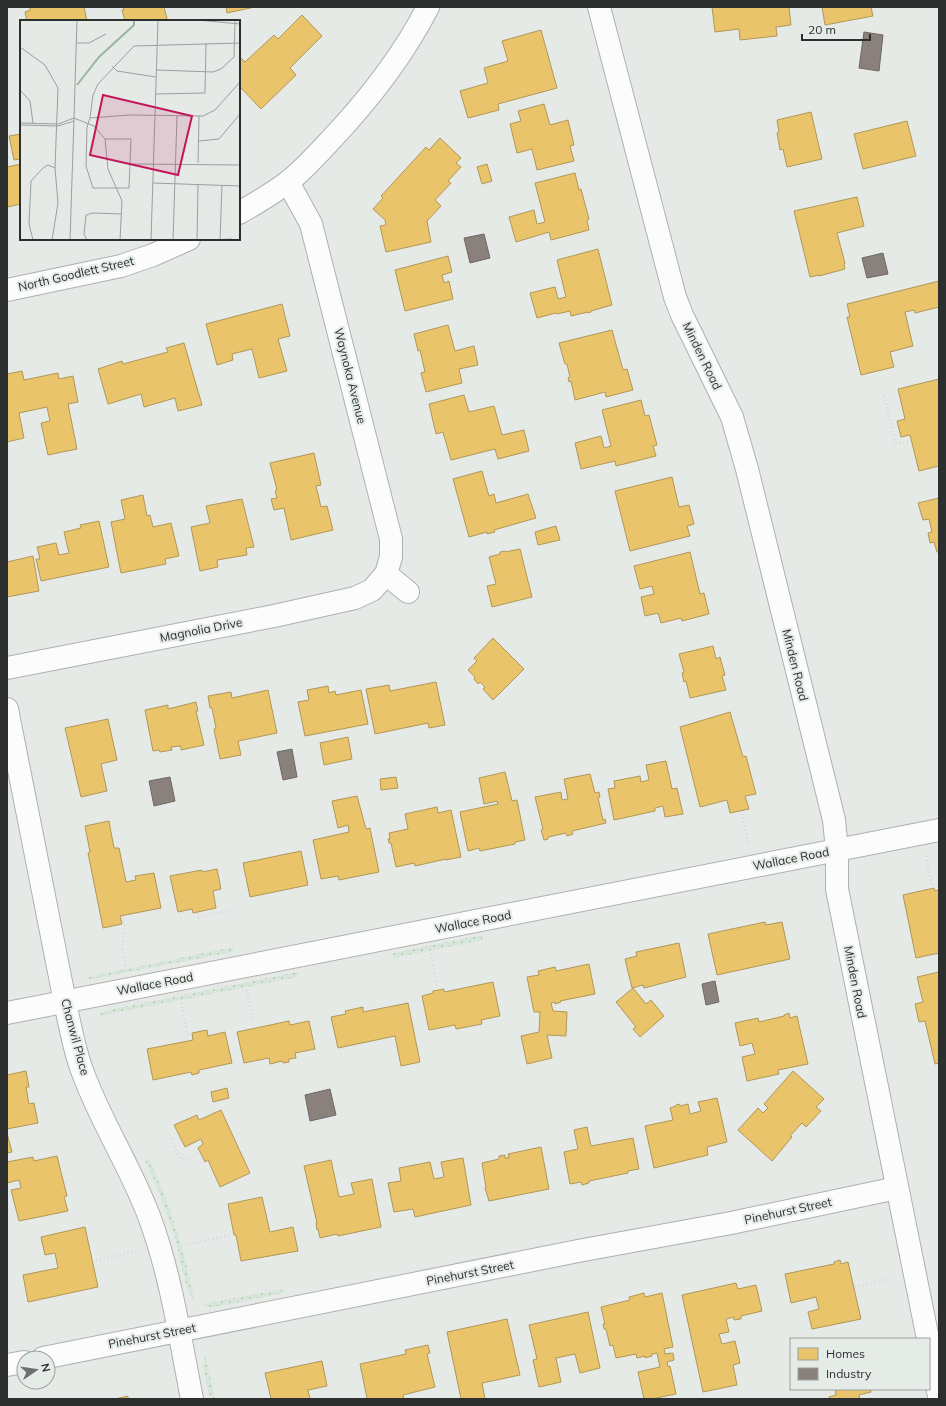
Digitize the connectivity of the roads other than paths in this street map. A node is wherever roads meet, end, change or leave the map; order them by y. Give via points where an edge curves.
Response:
1 (428, 7) edge
2 (599, 7) edge
3 (288, 182) junction
4 (240, 212) edge
5 (188, 240) edge
6 (7, 290) edge
7 (386, 574) junction
8 (408, 592) dead end
9 (7, 668) edge
10 (7, 709) edge
11 (939, 830) edge
12 (837, 850) junction
13 (65, 1002) junction
14 (7, 1013) edge
15 (897, 1188) junction
16 (179, 1330) junction
17 (928, 1338) edge
18 (930, 1351) edge
19 (56, 1355) edge
20 (939, 1396) edge
21 (192, 1399) edge

1 - 3 street via 402,53 376,89 315,157
2 - 12 street, Minden Road via 675,297 732,417 747,469 834,820
3 - 4 street
3 - 7 street, Waynoka Avenue via 311,224 391,539 391,557
5 - 6 street, North Goodlett Street via 121,266
7 - 8 street
7 - 9 street, Magnolia Drive via 372,590 355,598
10 - 13 street, Chanwil Place
11 - 12 street, Wallace Road
12 - 13 street, Wallace Road
12 - 15 street, Minden Road via 837,889
13 - 14 street, Wallace Road
13 - 16 street, Chanwil Place via 82,1072 126,1163 160,1247
15 - 16 street, Pinehurst Street via 731,1223
15 - 17 street, Minden Road
16 - 19 street, Pinehurst Street
16 - 21 street, Chanwil Place
18 - 20 street

